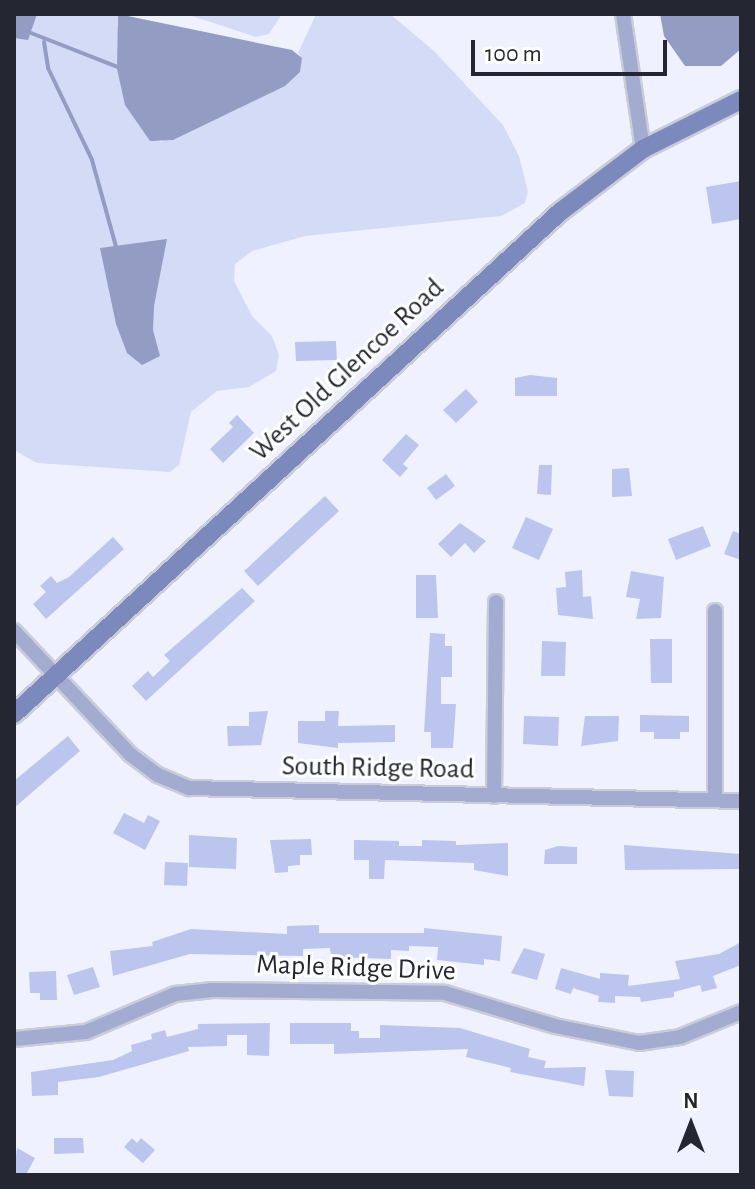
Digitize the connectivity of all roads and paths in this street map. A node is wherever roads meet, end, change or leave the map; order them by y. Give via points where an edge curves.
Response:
1 (623, 14) edge
2 (741, 100) edge
3 (643, 149) junction
4 (496, 602) dead end
5 (715, 611) dead end
6 (14, 631) edge
7 (57, 677) junction
8 (14, 714) edge
9 (494, 796) junction
10 (715, 800) junction
11 (741, 801) edge
12 (741, 1012) edge
13 (14, 1039) edge

1 - 3 street
2 - 3 street, West Old Glencoe Road
3 - 7 street, West Old Glencoe Road via 515,252
4 - 9 street
5 - 10 street
6 - 7 street, South Ridge Road
7 - 8 street, West Old Glencoe Road
7 - 9 street, South Ridge Road via 140,763 189,788
9 - 10 street, South Ridge Road
10 - 11 street, South Ridge Road
12 - 13 street, Maple Ridge Drive via 680,1037 639,1043 555,1026 445,993 211,990 175,994 86,1032

